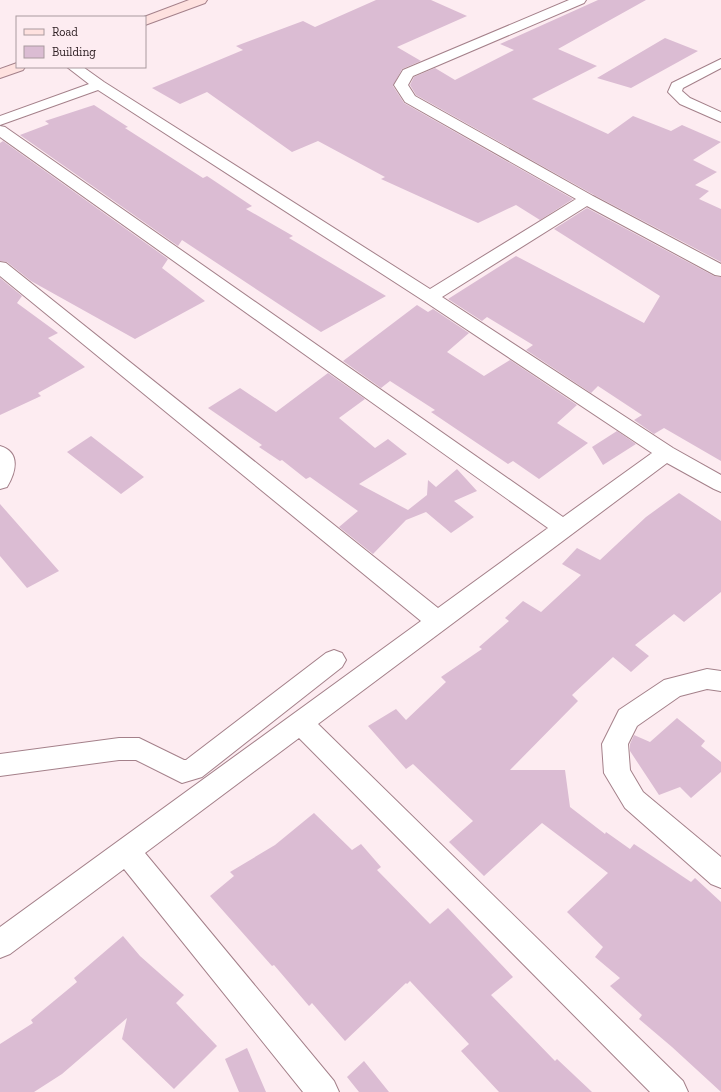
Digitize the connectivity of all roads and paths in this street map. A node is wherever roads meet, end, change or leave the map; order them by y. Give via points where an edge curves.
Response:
1 (201, 0) edge
2 (580, 0) edge
3 (146, 21) edge
4 (721, 63) edge
5 (16, 68) edge
6 (75, 68) edge
7 (0, 74) edge
8 (100, 85) junction
9 (721, 118) edge
10 (0, 121) edge
11 (0, 130) edge
12 (587, 199) junction
13 (0, 267) edge
14 (721, 271) edge
15 (430, 297) junction
16 (0, 453) edge
17 (666, 453) junction
18 (0, 482) edge
19 (721, 484) edge
20 (563, 528) junction
21 (437, 621) junction
22 (334, 660) dead end
23 (721, 681) edge
24 (300, 723) junction
25 (0, 765) edge
26 (126, 851) junction
27 (721, 875) edge
28 (0, 944) edge
29 (323, 1092) edge
30 (672, 1092) edge

1 - 3 street
2 - 12 street via 408,73 401,84 410,100
4 - 9 street via 677,86 675,92 684,101
5 - 7 street
6 - 8 street
8 - 10 street
8 - 15 street
11 - 20 street
12 - 14 street
12 - 15 street
13 - 21 street
15 - 17 street
16 - 18 street via 4,457 4,474
17 - 19 street
17 - 20 street
20 - 21 street
21 - 24 street
22 - 25 street via 193,769 182,772 139,749 119,749
23 - 27 street via 707,679 673,687 628,718 615,744 617,773 634,800
24 - 26 street
24 - 30 street
26 - 28 street
26 - 29 street

